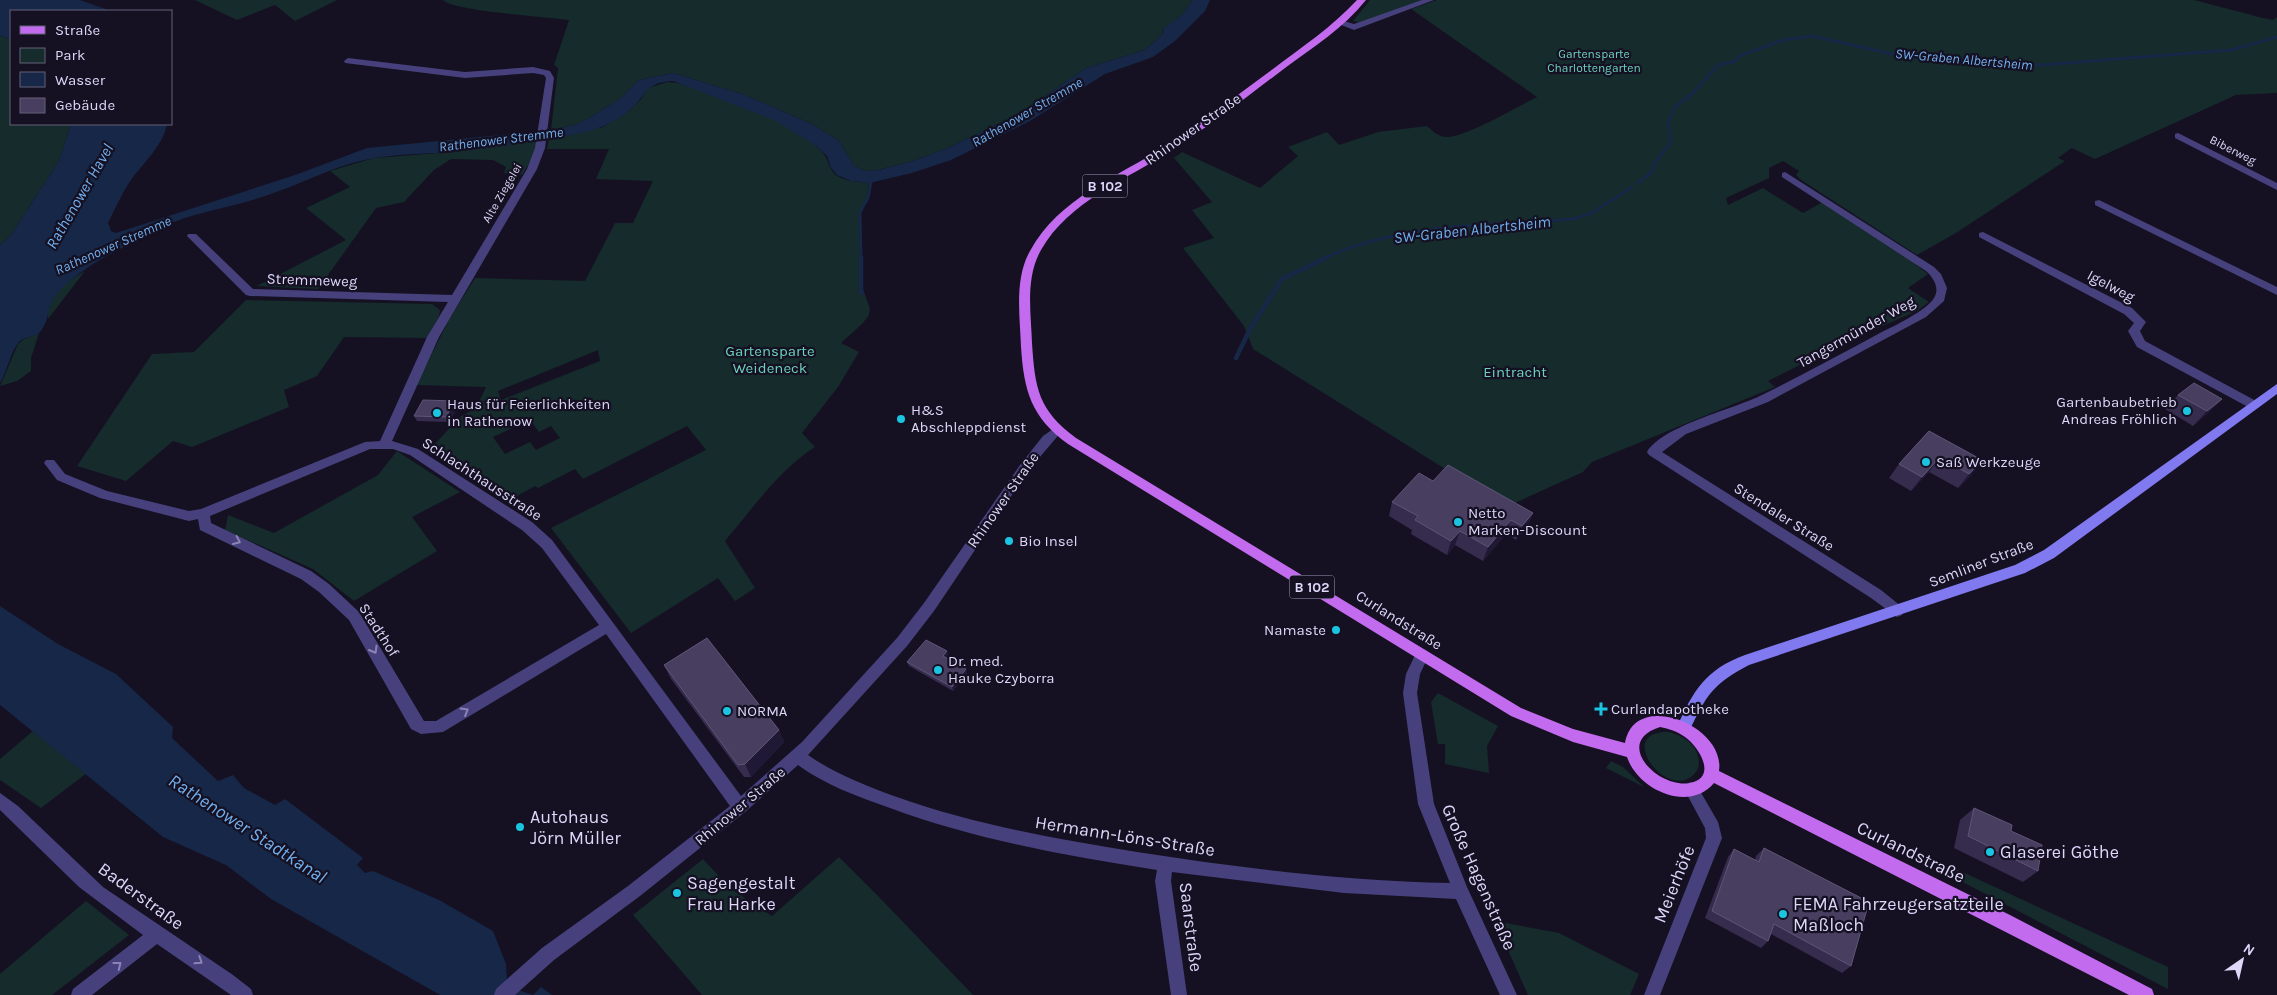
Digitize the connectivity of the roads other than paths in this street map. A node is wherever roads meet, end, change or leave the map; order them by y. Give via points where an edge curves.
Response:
1 (1362, 0) edge
2 (1430, 0) edge
3 (1340, 23) junction
4 (348, 61) dead end
5 (2178, 136) dead end
6 (1785, 175) dead end
7 (2277, 187) edge
8 (2100, 203) dead end
9 (1983, 235) dead end
10 (192, 236) dead end
11 (2277, 291) edge
12 (455, 299) junction
13 (2277, 388) edge
14 (2254, 404) junction
15 (1056, 431) junction
16 (384, 445) junction
17 (1653, 452) joint
18 (50, 464) dead end
19 (203, 513) junction
20 (1897, 611) junction
21 (608, 626) junction
22 (1422, 655) junction
23 (1684, 727) junction
24 (1632, 752) junction
25 (797, 756) junction
26 (1710, 774) junction
27 (1691, 790) junction
28 (0, 800) edge
29 (740, 807) junction
30 (1166, 864) junction
31 (1461, 891) junction
32 (158, 934) junction
33 (508, 989) edge
34 (79, 995) edge
35 (245, 995) edge
36 (1179, 995) edge
37 (1509, 995) edge
38 (1652, 995) edge
39 (2146, 995) edge

1 - 3 main road, Rhinower Straße / B 102
2 - 3 street via 1354,27
3 - 15 main road, Rhinower Straße / B 102 via 1169,148 1083,199 1046,233 1035,252 1024,289 1029,378 1034,402
4 - 12 street, Alte Ziegelei via 465,75 533,70 550,75 540,148 532,169
5 - 7 street, Biberweg
6 - 17 street, Tangermünder Weg via 1930,269 1942,288 1940,298 1922,314 1895,330 1764,399 1682,431
8 - 11 street
9 - 14 street, Igelweg via 2128,311 2140,322 2134,331 2140,344
10 - 12 street, Stremmeweg via 250,292
12 - 16 street, Alte Ziegelei via 433,336
13 - 14 street, Semliner Straße
14 - 20 street, Semliner Straße via 2054,552 2020,569
15 - 22 main road, Curlandstraße / B 102
15 - 25 street, Rhinower Straße via 1024,468 902,642
16 - 19 street, Schlachthausstraße via 356,450
16 - 21 street, Schlachthausstraße via 414,452 537,535
17 - 20 street, Stendaler Straße via 1876,594
18 - 19 street via 61,477 104,495 178,515
19 -> 21 street, Stadthof via 205,526 306,575 354,616 421,728 438,727
20 - 23 street, Semliner Straße via 1744,662 1719,674 1703,689
21 - 29 street, Schlachthausstraße
22 - 24 main road, Curlandstraße / B 102 via 1516,712 1557,732
22 - 31 street, Große Hagenstraße via 1413,674 1410,693 1426,804
23 - 24 main road via 1660,721 1646,724 1636,732
23 - 26 main road via 1698,736 1707,748 1712,761
24 - 27 main road via 1642,771 1654,782 1676,790
25 - 29 street, Rhinower Straße
25 - 30 street, Hermann-Löns-Straße via 818,770 868,793 951,822 1084,851
26 - 27 main road via 1702,785
26 - 39 main road, Curlandstraße via 2004,920
27 - 38 street, Meierhöfe via 1713,827 1714,838
28 - 32 street, Baderstraße via 97,892
29 - 33 street, Rhinower Straße
30 - 31 street, Hermann-Löns-Straße via 1358,888
30 - 36 street, Saarstraße via 1163,881
31 - 37 street, Große Hagenstraße
34 -> 32 street
32 -> 35 street, Baderstraße

